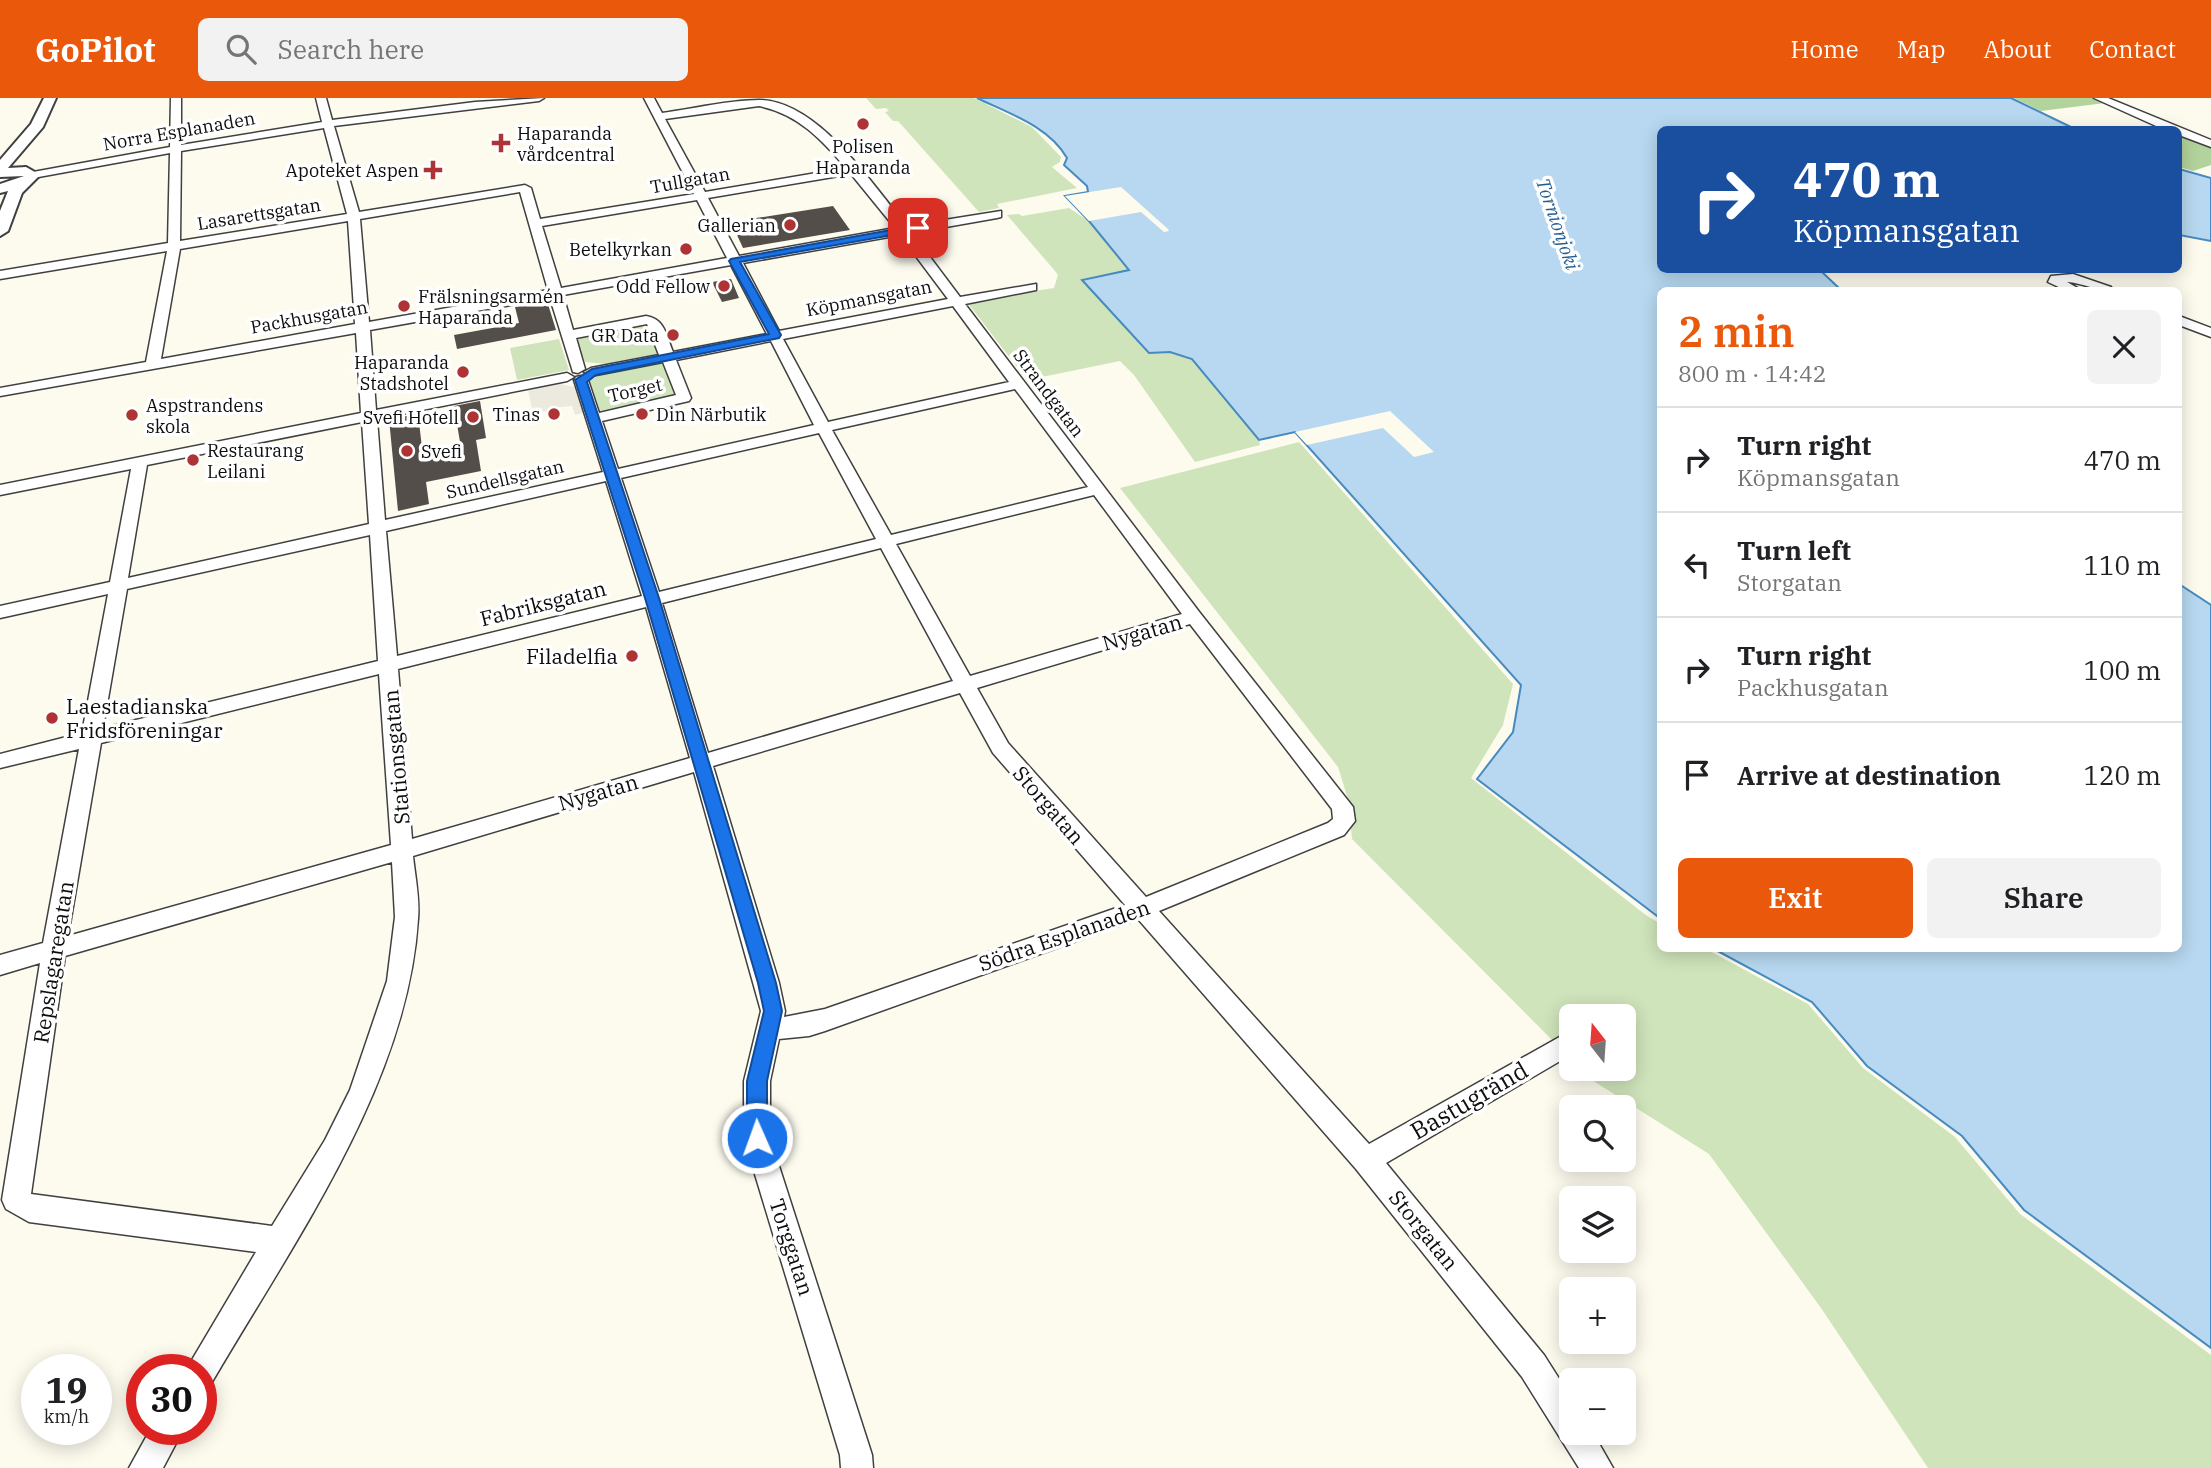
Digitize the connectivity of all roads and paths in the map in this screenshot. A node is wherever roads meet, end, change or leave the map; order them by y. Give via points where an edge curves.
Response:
1 (50, 98) edge
2 (176, 98) edge
3 (321, 98) edge
4 (539, 98) edge
5 (2104, 100) edge
6 (2132, 100) edge
7 (654, 107) edge
8 (41, 121) junction
9 (330, 124) junction
10 (2167, 126) edge
11 (2182, 132) edge
12 (2211, 144) edge
13 (174, 150) junction
14 (0, 171) edge
15 (851, 171) junction
16 (29, 176) junction
17 (0, 188) edge
18 (525, 188) joint
19 (699, 196) junction
20 (997, 214) dead end
21 (355, 216) junction
22 (535, 224) junction
23 (903, 230) junction
24 (0, 231) edge
25 (174, 245) junction
26 (734, 261) junction
27 (0, 275) edge
28 (1031, 287) dead end
29 (2067, 287) edge
30 (2098, 287) edge
31 (556, 291) junction
32 (956, 301) junction
33 (2182, 321) edge
34 (364, 326) junction
35 (2211, 333) edge
36 (568, 335) junction
37 (775, 335) junction
38 (668, 357) junction
39 (153, 365) junction
40 (580, 375) junction
41 (1018, 384) junction
42 (0, 392) edge
43 (370, 416) junction
44 (593, 419) junction
45 (823, 427) junction
46 (140, 462) junction
47 (611, 475) junction
48 (1098, 489) junction
49 (0, 491) edge
50 (377, 528) junction
51 (887, 541) junction
52 (117, 586) junction
53 (652, 598) junction
54 (0, 612) edge
55 (1195, 617) junction
56 (389, 666) junction
57 (964, 684) junction
58 (90, 739) junction
59 (0, 761) edge
60 (701, 762) junction
61 (1343, 816) joint
62 (404, 850) junction
63 (1142, 908) junction
64 (54, 950) junction
65 (0, 965) edge
66 (771, 1029) junction
67 (1559, 1049) edge
68 (1366, 1160) junction
69 (278, 1241) junction
70 (211, 1354) edge
71 (1559, 1407) edge
72 (158, 1445) edge
73 (1583, 1445) edge
74 (145, 1468) edge
75 (857, 1468) edge
76 (1597, 1468) edge

1 - 8 street
2 - 13 street
3 - 9 street, Stationsgatan
4 - 9 street, Norra Esplanaden
5 - 6 street
5 - 10 street
7 - 15 street, Strandgatan via 767,104 813,125
7 - 19 street, Storgatan
8 - 14 street
8 - 16 street via 43,131 25,166
9 - 13 street, Norra Esplanaden
9 - 21 street, Stationsgatan
11 - 12 street
13 - 16 street, Norra Esplanaden
13 - 25 street
14 - 16 street
15 - 19 street, Tullgatan
15 - 23 street, Strandgatan
16 - 17 street
16 - 24 street via 15,191
18 - 21 street, Lasarettsgatan
18 - 22 street, Torggatan
19 - 22 street, Tullgatan
19 - 26 street, Storgatan
20 - 23 street, Packhusgatan
21 - 25 street, Lasarettsgatan
21 - 34 street, Stationsgatan
22 - 31 street, Torggatan
23 - 26 street, Packhusgatan
23 - 32 street, Strandgatan
25 - 27 street, Lasarettsgatan
25 - 39 street
26 - 31 street, Packhusgatan
26 - 37 street, Storgatan
28 - 32 street, Köpmansgatan
29 - 30 street via 2054,282 2073,278
31 - 34 street, Packhusgatan
31 - 36 street, Torggatan
32 - 37 street, Köpmansgatan
32 - 41 street, Strandgatan
33 - 35 street
34 - 39 street, Packhusgatan
34 - 43 street, Stationsgatan
36 - 38 street, Torget via 653,321
36 - 40 street, Torggatan
37 - 38 street, Köpmansgatan
37 - 45 street, Storgatan
38 - 40 street, Köpmansgatan
38 - 44 street, Torget via 684,398
39 - 42 street, Packhusgatan
40 - 43 street, Köpmansgatan
40 - 44 street, Torggatan
41 - 45 street, Sundellsgatan
41 - 48 street, Strandgatan
43 - 46 street, Köpmansgatan
43 - 50 street, Stationsgatan
44 - 47 street, Torggatan
45 - 47 street, Sundellsgatan
45 - 51 street, Storgatan
46 - 49 street, Köpmansgatan
46 - 52 street, Repslagaregatan
47 - 50 street, Sundellsgatan
47 - 53 street, Torggatan
48 - 51 street, Fabriksgatan
48 - 55 street, Strandgatan
50 - 52 street, Sundellsgatan
50 - 56 street, Stationsgatan
51 - 53 street, Fabriksgatan
51 - 57 street, Storgatan
52 - 54 street, Sundellsgatan
52 - 58 street, Repslagaregatan
53 - 56 street, Fabriksgatan
53 - 60 street, Torggatan
55 - 57 street, Nygatan
55 - 61 street, Strandgatan via 1342,807
56 - 58 street, Fabriksgatan
56 - 62 street, Stationsgatan
57 - 60 street, Nygatan
57 - 63 street, Storgatan via 1000,748
58 - 59 street, Fabriksgatan
58 - 64 street, Repslagaregatan
60 - 62 street, Nygatan
60 - 66 street, Torggatan via 767,983 773,1011
61 - 63 street, Södra Esplanaden via 1336,829
62 - 64 street, Nygatan
62 - 69 street, Stationsgatan via 407,916 400,981 391,1013 362,1093
63 - 66 street, Södra Esplanaden via 825,1020
63 - 68 street, Storgatan
64 - 65 street, Nygatan
64 - 69 street, Repslagaregatan via 17,1182 18,1204
66 - 75 street, Torggatan via 757,1081 757,1138 827,1354
67 - 68 street, Bastugränd
68 - 71 street, Storgatan via 1533,1366
69 - 70 street, Stationsgatan
72 - 74 street
73 - 76 street

